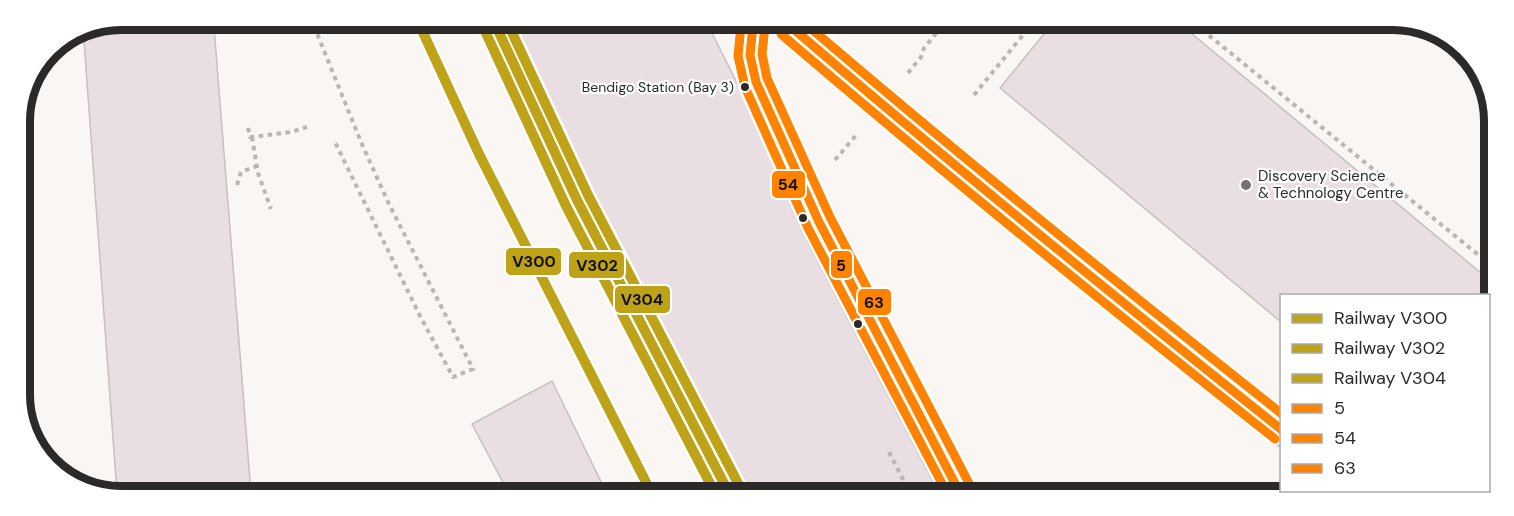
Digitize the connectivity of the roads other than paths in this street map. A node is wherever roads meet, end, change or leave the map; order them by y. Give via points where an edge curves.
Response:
1 (753, 30) edge
2 (795, 30) edge
3 (1280, 429) edge
4 (956, 486) edge

1 - 4 street via 750,56 756,82 819,222
2 - 3 street via 1089,276

